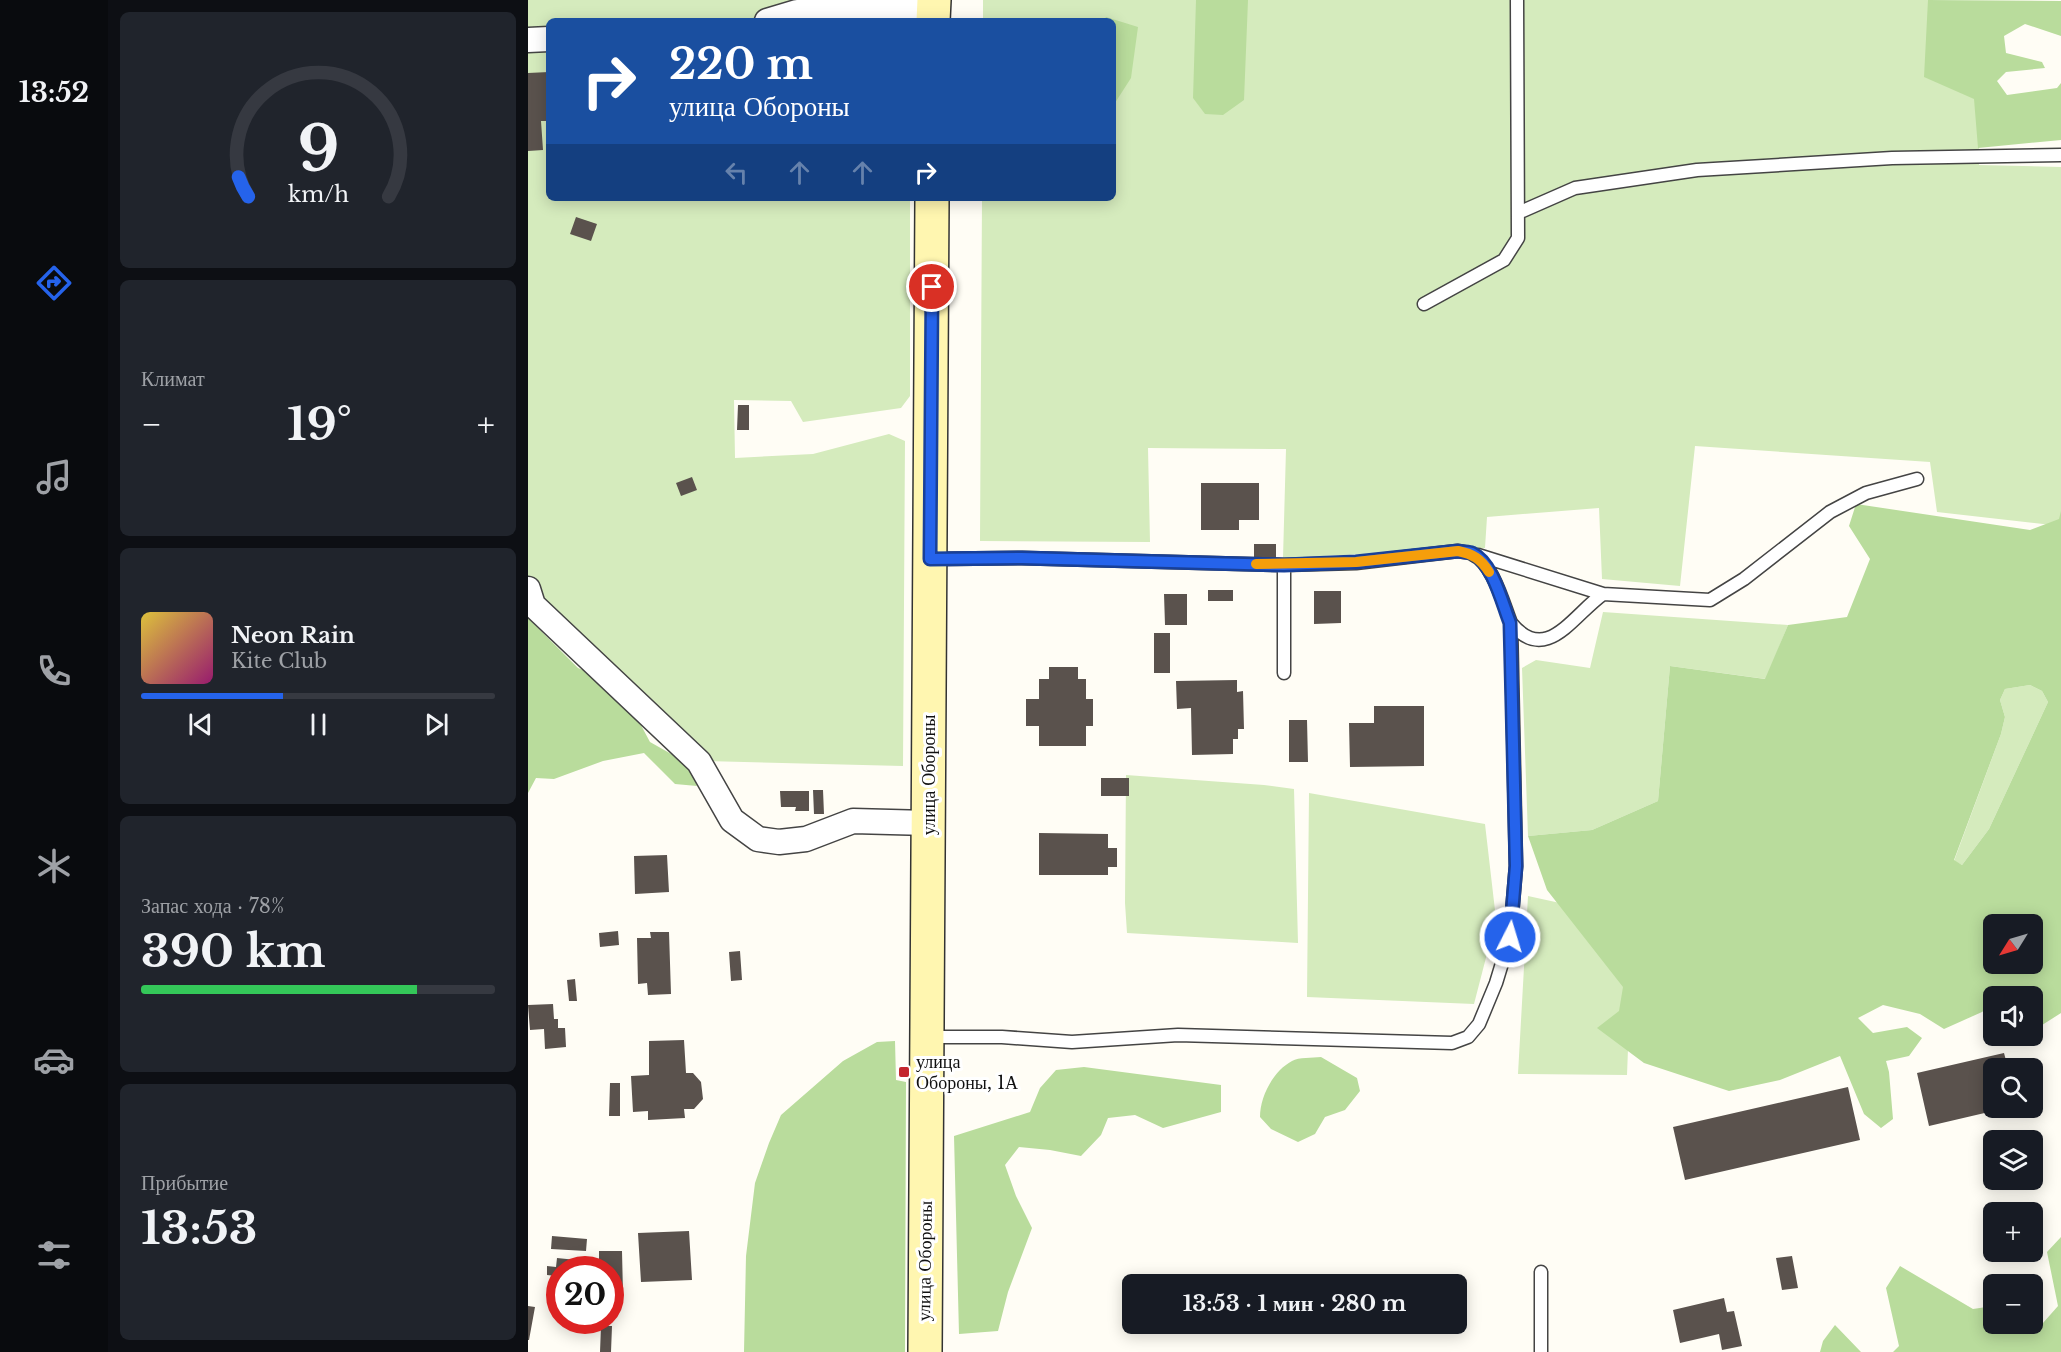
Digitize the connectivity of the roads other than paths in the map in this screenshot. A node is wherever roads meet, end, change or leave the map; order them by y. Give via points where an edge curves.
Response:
1 (1516, 0) edge
2 (933, 11) edge
3 (776, 18) edge
4 (546, 39) edge
5 (528, 40) edge
6 (2061, 155) edge
7 (932, 201) edge
8 (1518, 213) junction
9 (1424, 304) dead end
10 (1917, 479) dead end
11 (1473, 554) junction
12 (930, 559) junction
13 (1284, 565) junction
14 (1603, 594) junction
15 (530, 601) edge
16 (1510, 623) junction
17 (1284, 673) dead end
18 (928, 823) junction
19 (927, 1037) junction
20 (1541, 1272) dead end
21 (924, 1352) edge
22 (1541, 1352) edge

1 - 8 lane
2 - 3 street via 797,12
4 - 5 street
6 - 8 lane via 1892,158 1696,170 1575,188
7 - 12 street, улица Обороны
8 - 9 lane via 1518,238 1504,260
10 - 14 lane via 1866,492 1830,512 1744,579 1710,600
11 - 13 lane via 1458,551
11 - 14 lane
11 - 16 lane via 1497,586
12 - 13 lane
12 - 18 street, улица Обороны
13 - 17 lane
14 - 16 lane via 1551,639 1527,638
15 - 18 street via 699,762 732,820 758,839 806,839 853,821
16 - 19 lane via 1516,866 1510,937 1479,1024 1468,1036 1452,1043 1178,1035 1072,1042
18 - 19 street, улица Обороны
19 - 21 street, улица Обороны
20 - 22 lane

